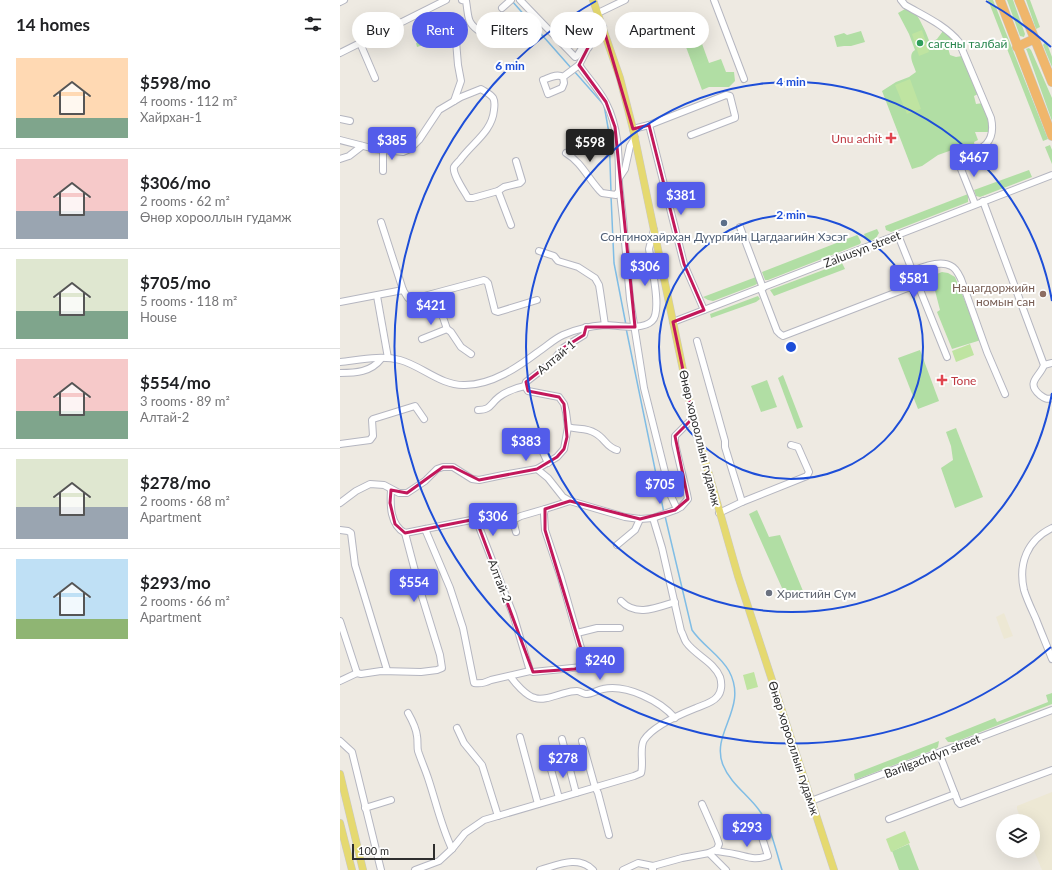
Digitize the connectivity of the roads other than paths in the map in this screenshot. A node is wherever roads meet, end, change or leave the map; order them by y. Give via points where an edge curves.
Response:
1 (344, 0) edge
2 (446, 0) edge
3 (462, 0) edge
4 (511, 0) edge
5 (520, 0) edge
6 (593, 0) edge
7 (625, 0) edge
8 (714, 0) edge
9 (902, 0) edge
10 (1000, 0) edge
11 (1020, 0) edge
12 (340, 2) edge
13 (503, 7) dead end
14 (598, 12) edge
15 (600, 12) edge
16 (404, 21) edge
17 (476, 29) edge
18 (550, 31) edge
19 (607, 39) edge
20 (1034, 39) junction
21 (1017, 46) junction
22 (352, 47) edge
23 (362, 48) edge
24 (457, 48) edge
25 (567, 48) edge
26 (582, 48) edge
27 (588, 48) edge
28 (340, 53) edge
29 (578, 66) junction
30 (565, 76) dead end
31 (375, 78) dead end
32 (744, 79) dead end
33 (1052, 82) edge
34 (454, 100) junction
35 (340, 119) edge
36 (350, 120) dead end
37 (649, 125) junction
38 (633, 129) junction
39 (691, 135) dead end
40 (1052, 136) edge
41 (635, 138) junction
42 (340, 140) edge
43 (362, 146) junction
44 (383, 150) junction
45 (566, 153) dead end
46 (340, 160) edge
47 (516, 160) dead end
48 (383, 171) dead end
49 (1052, 175) edge
50 (619, 181) junction
51 (498, 191) junction
52 (983, 201) junction
53 (976, 204) junction
54 (381, 222) dead end
55 (511, 225) dead end
56 (740, 227) dead end
57 (654, 230) junction
58 (898, 234) junction
59 (539, 251) dead end
60 (661, 265) junction
61 (652, 267) junction
62 (912, 271) junction
63 (918, 284) junction
64 (762, 288) junction
65 (402, 290) junction
66 (435, 294) junction
67 (377, 296) junction
68 (537, 300) dead end
69 (340, 302) edge
70 (704, 310) junction
71 (673, 322) junction
72 (606, 325) junction
73 (634, 326) junction
74 (586, 327) junction
75 (447, 329) junction
76 (422, 339) dead end
77 (697, 341) dead end
78 (471, 354) dead end
79 (947, 357) dead end
80 (385, 358) junction
81 (340, 362) edge
82 (1052, 363) edge
83 (1044, 365) junction
84 (340, 373) edge
85 (525, 386) junction
86 (1005, 394) dead end
87 (1052, 398) edge
88 (478, 410) dead end
89 (693, 418) junction
90 (424, 419) dead end
91 (568, 427) junction
92 (523, 440) dead end
93 (340, 444) edge
94 (791, 445) dead end
95 (617, 450) dead end
96 (548, 463) junction
97 (537, 470) junction
98 (391, 490) junction
99 (570, 502) junction
100 (742, 502) junction
101 (340, 503) edge
102 (545, 509) junction
103 (676, 509) junction
104 (719, 513) junction
105 (653, 518) junction
106 (640, 519) junction
107 (1052, 528) edge
108 (425, 529) junction
109 (340, 530) edge
110 (516, 532) dead end
111 (405, 534) junction
112 (617, 545) dead end
113 (621, 601) dead end
114 (675, 602) junction
115 (340, 621) edge
116 (620, 628) dead end
117 (577, 632) junction
118 (1052, 659) edge
119 (585, 662) junction
120 (616, 662) dead end
121 (387, 670) junction
122 (530, 671) junction
123 (358, 673) junction
124 (510, 676) junction
125 (340, 681) edge
126 (1052, 710) edge
127 (408, 713) dead end
128 (675, 718) junction
129 (457, 728) dead end
130 (520, 737) dead end
131 (562, 739) dead end
132 (340, 741) edge
133 (582, 741) dead end
134 (939, 753) junction
135 (550, 766) dead end
136 (1052, 770) edge
137 (340, 774) edge
138 (595, 787) junction
139 (576, 793) junction
140 (955, 794) junction
141 (559, 798) junction
142 (391, 800) dead end
143 (811, 801) junction
144 (538, 804) junction
145 (702, 804) dead end
146 (366, 808) junction
147 (498, 816) junction
148 (889, 819) dead end
149 (340, 823) edge
150 (759, 828) dead end
151 (609, 835) dead end
152 (452, 849) junction
153 (716, 851) junction
154 (709, 853) junction
155 (351, 868) edge
156 (652, 869) edge
157 (364, 870) edge
158 (381, 870) edge
159 (415, 870) edge
160 (540, 870) edge
161 (593, 870) edge
162 (623, 870) edge
163 (726, 870) edge
164 (834, 870) edge

1 - 12 street
2 - 16 street
3 - 17 street via 466,1 469,22
4 - 13 street
5 - 18 street
6 - 14 main road, Өнөр хорооллын гудамж
7 - 15 street
8 - 32 street
9 - 53 street via 951,32 959,42 991,118 993,127 988,143 957,159
10 - 21 highway
11 - 20 highway
19 - 38 main road, Өнөр хорооллын гудамж
20 - 21 highway
20 - 33 highway
21 - 40 highway
22 - 28 street
23 - 31 street
24 - 34 street via 461,81
25 - 26 street via 577,56
27 - 29 street
29 - 30 street
29 - 50 street via 606,102 611,114 619,152
34 - 44 street via 439,110 426,131 410,149 403,152
34 - 51 street via 481,89 493,96 494,115 490,126 464,153 454,167 454,173 468,198
35 - 36 street
37 - 38 street
37 - 39 street via 726,95 730,96 735,118
37 - 70 street via 684,264
38 - 41 main road, Өнөр хорооллын гудамж
41 - 50 street via 630,146 626,169
41 - 57 main road, Өнөр хорооллын гудамж
42 - 43 street
43 - 44 street
43 - 46 street
44 - 48 street
45 - 50 street via 585,171 600,191 619,194
47 - 51 street via 522,181
49 - 52 street, Zaluusyn street
50 - 73 street
51 - 55 street
52 - 53 street, Zaluusyn street
52 - 83 street
53 - 58 street, Zaluusyn street
54 - 65 street
56 - 64 street
57 - 60 main road, Өнөр хорооллын гудамж
57 - 61 street via 649,249
58 - 62 street
58 - 64 street, Zaluusyn street
59 - 72 street via 554,256 558,261 583,269 595,278 599,285
60 - 61 street
60 - 71 main road, Өнөр хорооллын гудамж
61 - 73 street via 655,315 647,324
62 - 63 street
62 - 86 street via 930,264 951,266 956,271
63 - 64 street via 783,336 777,331
63 - 79 street
64 - 70 street, Zaluusyn street
65 - 66 street via 408,298 413,299
65 - 67 street
66 - 68 street via 484,280 488,283 495,311
66 - 75 street
67 - 69 street
67 - 80 street
70 - 71 street, Zaluusyn street
71 - 89 main road, Өнөр хорооллын гудамж
72 - 73 street
72 - 74 street
73 - 103 street via 649,412
74 - 80 street via 563,335 522,364 480,384 455,384 402,361
74 - 85 street, Алтай-1 via 584,334 563,348 553,361 526,382
75 - 76 street
75 - 78 street via 461,347
77 - 100 street
80 - 81 street
80 - 84 street via 370,369
82 - 83 street
83 - 87 street via 1033,384 1039,394
85 - 88 street, Алтай-1 via 514,388 498,398 489,408
85 - 91 street, Алтай-1 via 528,391 559,397 564,404
89 - 103 street via 675,436 688,494 688,499
89 - 104 main road, Өнөр хорооллын гудамж
90 - 93 street via 415,406 407,408 374,418 373,436 370,440
91 - 95 street via 585,428 596,433 608,446
91 - 96 street, Алтай-1 via 564,449
92 - 96 street via 541,448
94 - 100 street via 798,447 809,472 807,476
96 - 97 street, Алтай-1
97 - 98 street, Алтай-1 via 479,480 472,479 453,467 443,467 407,493
97 - 99 street
98 - 101 street, Алтай-1 via 384,485 370,484
98 - 111 street via 390,503 395,524
99 - 102 street
99 - 106 street
100 - 104 street
102 - 110 street via 513,520
102 - 117 street via 544,530
103 - 105 street
104 - 143 main road, Өнөр хорооллын гудамж
105 - 106 street
105 - 114 street
106 - 112 street via 635,530
107 - 118 street via 1036,538 1028,549 1022,574 1024,591
108 - 111 street, Алтай-2
108 - 122 street, Алтай-2 via 476,519 513,614
108 - 124 street via 450,588 463,628 474,683 486,683
109 - 121 street via 351,533 355,565
111 - 121 street via 442,668 421,672
113 - 114 street via 642,611
114 - 128 street via 685,641 713,668 720,677 722,687 718,696 711,702
115 - 123 street
116 - 117 street via 597,628
117 - 119 street
119 - 120 street
119 - 122 street via 582,667 575,669
121 - 123 street
122 - 124 street
123 - 125 street
124 - 128 street via 516,685 534,698 541,699 577,691 585,694 604,689 618,689 654,700 669,710
126 - 134 street, Barilgachdyn street
127 - 152 street via 417,732 418,749
128 - 138 street via 653,731 644,740 641,773
129 - 147 street via 464,743 482,765
130 - 144 street
131 - 139 street
132 - 146 street via 352,752
133 - 138 street
134 - 140 street
134 - 143 street, Barilgachdyn street
135 - 141 street
136 - 140 street via 962,804 958,802
137 - 157 main road
138 - 139 street
138 - 151 street
139 - 141 street
140 - 148 street
141 - 144 street
142 - 146 street
143 - 164 main road, Өнөр хорооллын гудамж
144 - 147 street
145 - 153 street via 717,838 719,846
146 - 158 street
147 - 152 street via 475,825
149 - 155 main road
150 - 153 street via 768,856 758,859 747,858
152 - 159 street via 439,861
153 - 154 street
154 - 156 street via 682,858
154 - 163 street
156 - 162 street via 638,863
160 - 161 street via 582,862

